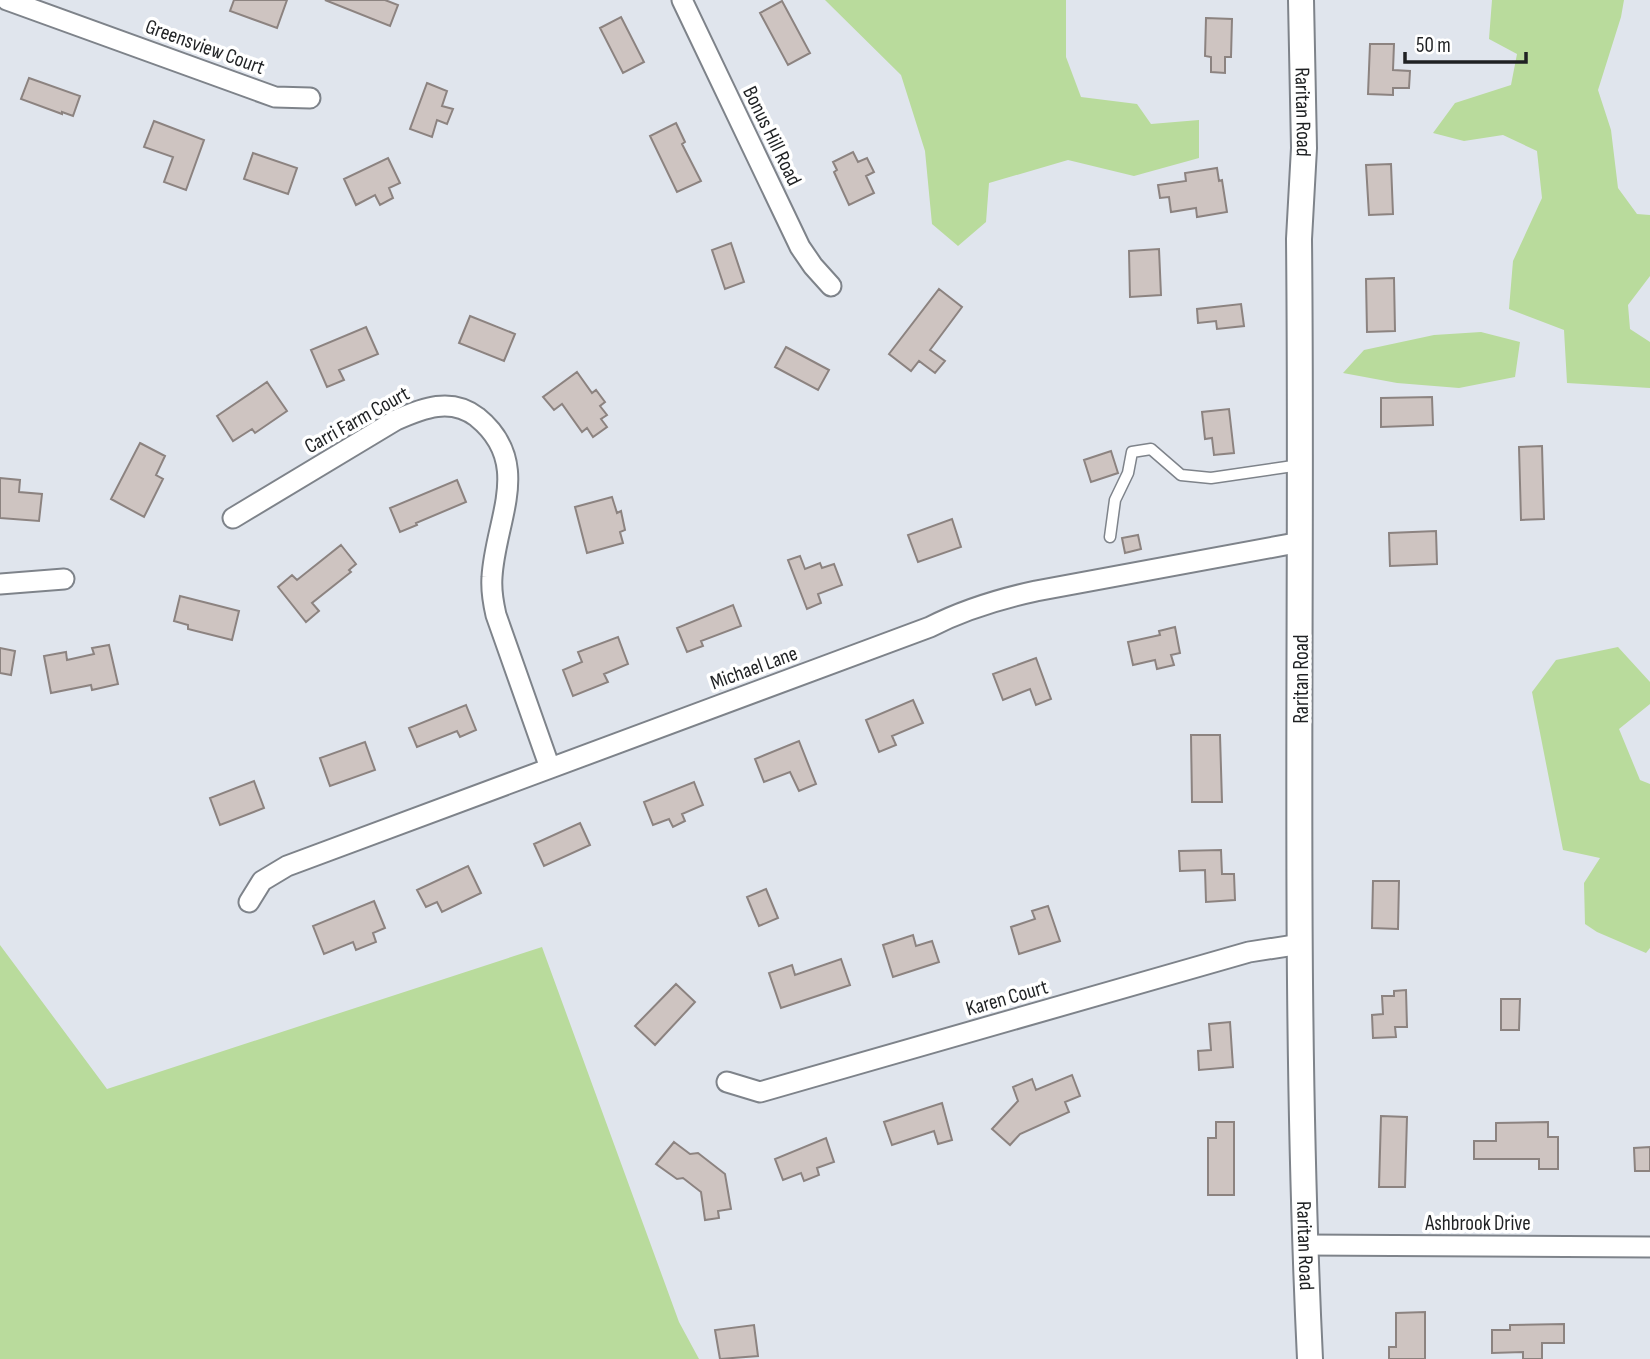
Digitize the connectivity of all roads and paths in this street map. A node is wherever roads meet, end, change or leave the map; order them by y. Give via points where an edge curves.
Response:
1 (7, 0) edge
2 (682, 0) edge
3 (1301, 0) edge
4 (310, 98) dead end
5 (831, 286) dead end
6 (1300, 464) junction
7 (233, 518) dead end
8 (1110, 537) dead end
9 (1301, 542) junction
10 (64, 579) dead end
11 (0, 584) edge
12 (550, 768) junction
13 (249, 901) dead end
14 (1301, 944) junction
15 (727, 1082) dead end
16 (1305, 1245) junction
17 (1650, 1247) edge
18 (1310, 1359) edge

1 - 4 street, Greensview Court via 275,97
2 - 5 street, Bonus Hill Road via 800,247
3 - 6 street, Raritan Road
6 - 8 lane via 1211,478 1181,475 1151,449 1132,452 1115,500
6 - 9 street, Raritan Road
7 - 12 street, Carri Farm Court via 419,409 447,406 469,411 494,434 506,463 506,504 492,596
9 - 12 street, Michael Lane via 996,600
9 - 14 street, Raritan Road
10 - 11 street
12 - 13 street, Michael Lane via 286,866 262,881
14 - 15 street, Karen Court via 1249,952 760,1092
14 - 16 street, Raritan Road
16 - 17 street, Ashbrook Drive
16 - 18 street, Raritan Road

